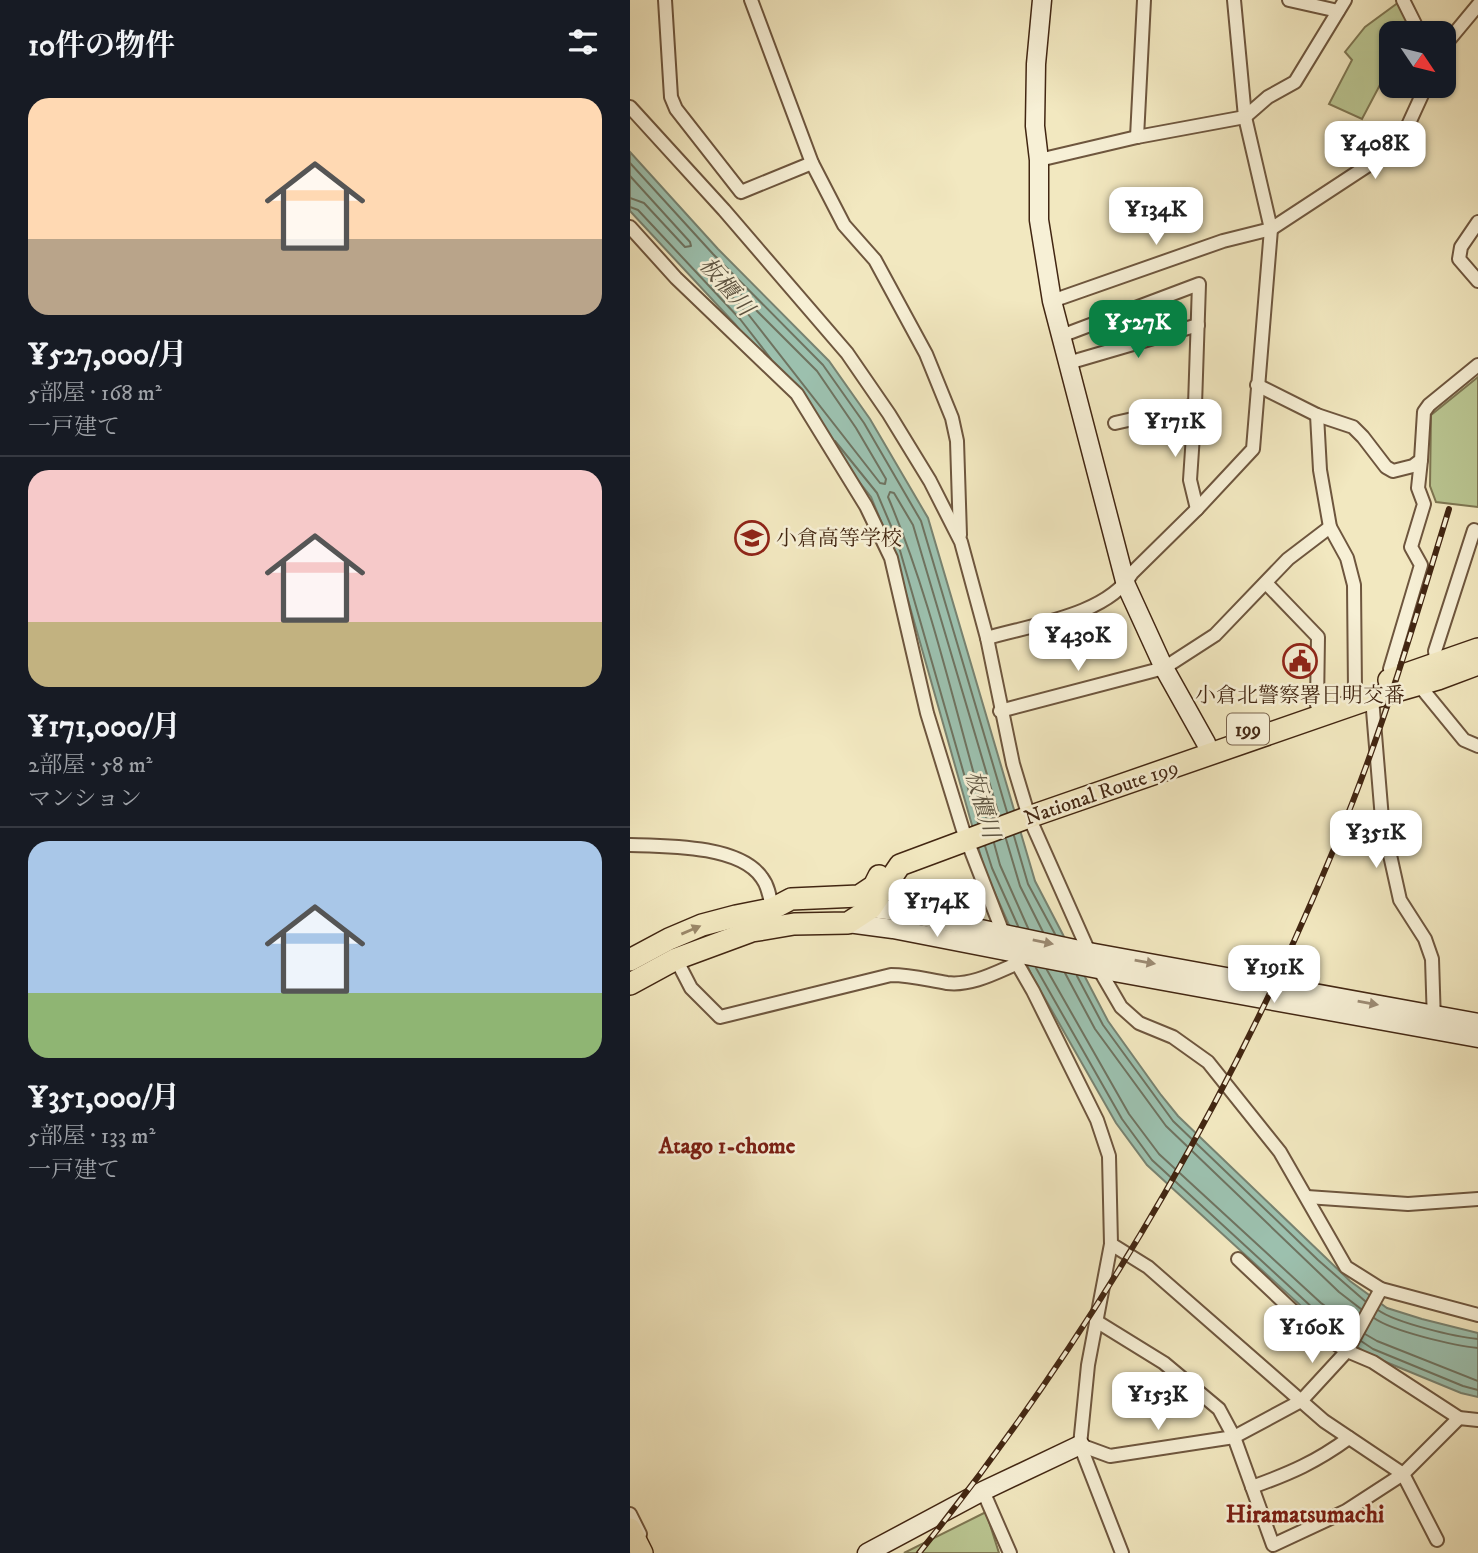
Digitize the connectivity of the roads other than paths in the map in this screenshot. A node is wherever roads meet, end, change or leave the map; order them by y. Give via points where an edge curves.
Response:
1 (665, 0) edge
2 (751, 0) edge
3 (1042, 0) edge
4 (1144, 0) edge
5 (1234, 0) edge
6 (1289, 0) edge
7 (1403, 0) edge
8 (1341, 5) edge
9 (1478, 5) edge
10 (1414, 21) edge
11 (1456, 32) edge
12 (1421, 98) edge
13 (630, 107) edge
14 (1245, 117) junction
15 (1136, 137) junction
16 (1038, 160) junction
17 (812, 163) junction
18 (1478, 222) edge
19 (630, 228) edge
20 (1271, 229) junction
21 (1478, 281) edge
22 (1052, 301) junction
23 (1198, 325) junction
24 (1061, 336) junction
25 (1068, 363) junction
26 (1478, 365) edge
27 (1257, 385) junction
28 (1195, 405) junction
29 (1317, 415) junction
30 (1115, 423) dead end
31 (1420, 460) junction
32 (1198, 509) junction
33 (1330, 527) junction
34 (1474, 530) dead end
35 (961, 542) junction
36 (1266, 583) junction
37 (1126, 585) junction
38 (987, 638) junction
39 (1478, 649) edge
40 (1478, 664) edge
41 (1164, 668) junction
42 (1390, 669) dead end
43 (1431, 676) junction
44 (1364, 695) junction
45 (1317, 705) junction
46 (1000, 711) junction
47 (1206, 743) junction
48 (1478, 746) edge
49 (1024, 814) junction
50 (968, 833) junction
51 (630, 845) edge
52 (880, 886) junction
53 (871, 908) junction
54 (772, 909) junction
55 (896, 911) junction
56 (848, 923) junction
57 (893, 929) junction
58 (1012, 947) junction
59 (676, 959) junction
60 (1087, 959) junction
61 (630, 960) edge
62 (630, 984) edge
63 (1434, 1022) junction
64 (1478, 1023) edge
65 (1478, 1038) edge
66 (1307, 1197) junction
67 (1478, 1199) edge
68 (1111, 1244) junction
69 (1238, 1259) dead end
70 (1378, 1294) junction
71 (1478, 1315) edge
72 (1096, 1321) junction
73 (1348, 1349) junction
74 (1301, 1401) junction
75 (1460, 1418) junction
76 (1478, 1420) edge
77 (1234, 1437) junction
78 (1349, 1438) junction
79 (1080, 1445) junction
80 (1403, 1475) junction
81 (1252, 1487) junction
82 (983, 1491) junction
83 (630, 1514) edge
84 (630, 1529) edge
85 (1437, 1540) dead end
86 (642, 1553) edge
87 (649, 1553) edge
88 (867, 1553) edge
89 (1010, 1553) edge
90 (1122, 1553) edge

1 - 17 street via 671,97 741,192
2 - 17 street
3 - 16 street via 1035,64
4 - 15 street
5 - 14 street
6 - 8 street
7 - 10 street
8 - 14 street via 1295,82
9 - 11 street
12 - 20 street via 1399,145
13 - 35 street via 847,353 930,481
14 - 15 street
14 - 20 street
15 - 16 street
16 - 22 street via 1039,220
17 - 35 street via 844,225 876,260 926,354 952,418
18 - 21 street via 1461,247 1460,259
19 - 50 street via 797,394 866,506 891,558 927,713
20 - 22 street
20 - 27 street
22 - 24 street
23 - 24 street via 1199,284
23 - 25 street
23 - 28 street
24 - 25 street
25 - 37 street
26 - 31 street via 1424,412
27 - 29 street
27 - 32 street via 1252,449
28 - 30 street
28 - 32 street via 1190,480
29 - 31 street via 1353,427 1393,471
29 - 33 street
31 - 42 street via 1418,488 1424,504 1411,547 1421,565
32 - 37 street via 1132,573
33 - 36 street via 1288,559
33 - 44 street via 1354,585
34 - 43 street
35 - 38 street
36 - 41 street via 1215,635
36 - 45 street via 1318,637
37 - 38 street via 1089,609
37 - 41 street
38 - 46 street
39 - 43 highway, National Route 199 / 199
40 - 43 highway, National Route 199 / 199
41 - 46 street
41 - 47 street
43 - 44 highway, National Route 199 / 199
43 - 48 street via 1464,740
44 - 45 highway, National Route 199 / 199
44 - 49 highway, National Route 199 / 199
44 - 63 street via 1382,819 1400,900 1432,959
45 - 47 highway, National Route 199 / 199
46 - 49 street
47 - 49 highway, National Route 199 / 199
49 - 50 highway, National Route 199 / 199
49 - 60 street
50 - 52 highway, National Route 199 / 199 via 900,865
50 - 58 street
51 - 54 street via 697,848 734,858 763,879
52 - 53 highway, National Route 199 / 199
52 - 54 highway, National Route 199 / 199 via 859,896 791,899
52 - 55 street via 885,901
53 - 54 highway
53 - 55 street
53 - 56 highway, National Route 199 / 199
53 - 57 street via 881,924
61 -> 54 highway, National Route 199 / 199 via 702,925
55 - 58 street
56 - 57 street
56 - 59 highway via 769,928
57 - 58 street
58 - 59 street via 967,982 891,975 720,1017 691,988
58 - 60 street
58 - 68 street via 1097,1120 1109,1156
59 - 62 highway
60 - 63 street
60 - 66 street via 1121,1007 1139,1023 1173,1037 1208,1062 1280,1152
63 - 64 street
63 - 65 street
66 - 67 street via 1408,1204
66 - 70 street via 1346,1266
68 - 72 street
68 - 74 street via 1148,1268
69 - 73 street via 1310,1326
70 - 71 street
70 - 73 street
72 - 77 street via 1164,1363 1201,1393 1219,1409
72 - 79 street
73 - 74 street
73 - 75 street
74 - 77 street
74 - 78 street
75 - 76 street
75 - 80 street
77 - 79 street via 1110,1456
77 - 81 street
78 - 80 street
78 - 81 street via 1298,1471
79 - 82 street
79 - 90 street
80 - 81 street via 1346,1511 1273,1545
80 - 85 street
82 - 88 street
82 - 89 street
83 - 87 street
84 - 86 highway

